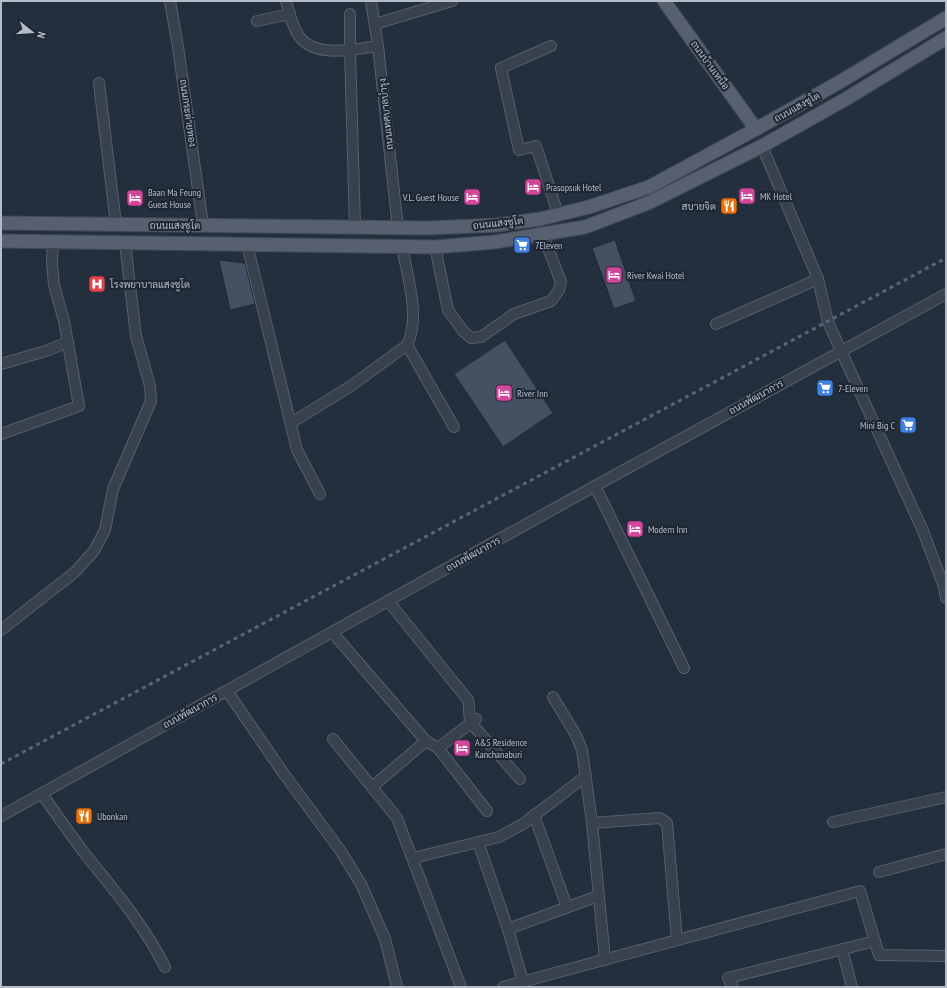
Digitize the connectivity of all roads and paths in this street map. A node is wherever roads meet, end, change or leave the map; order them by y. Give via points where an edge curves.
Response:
1 (170, 1) edge
2 (286, 1) edge
3 (371, 1) edge
4 (452, 1) edge
5 (664, 1) edge
6 (290, 14) junction
7 (350, 14) dead end
8 (946, 18) edge
9 (257, 21) dead end
10 (375, 24) junction
11 (926, 30) junction
12 (946, 38) edge
13 (935, 45) junction
14 (378, 46) junction
15 (551, 46) dead end
16 (350, 50) junction
17 (99, 83) dead end
18 (756, 129) junction
19 (762, 146) junction
20 (558, 214) junction
21 (540, 219) junction
22 (1, 223) edge
23 (116, 224) junction
24 (204, 225) junction
25 (355, 227) junction
26 (398, 228) junction
27 (543, 235) junction
28 (1, 241) edge
29 (52, 242) junction
30 (125, 243) junction
31 (247, 244) junction
32 (402, 246) junction
33 (434, 247) junction
34 (818, 279) junction
35 (946, 294) edge
36 (716, 324) dead end
37 (68, 342) junction
38 (406, 345) junction
39 (840, 351) junction
40 (1, 364) edge
41 (291, 423) junction
42 (454, 427) dead end
43 (1, 434) edge
44 (595, 486) junction
45 (320, 494) dead end
46 (945, 586) edge
47 (946, 598) edge
48 (388, 601) junction
49 (1, 630) edge
50 (332, 632) junction
51 (684, 668) dead end
52 (227, 690) junction
53 (554, 697) dead end
54 (474, 721) junction
55 (333, 740) dead end
56 (426, 741) junction
57 (438, 748) junction
58 (586, 776) junction
59 (520, 779) dead end
60 (372, 787) junction
61 (42, 794) junction
62 (946, 796) edge
63 (487, 811) dead end
64 (534, 815) junction
65 (1, 816) edge
66 (833, 822) dead end
67 (592, 823) junction
68 (478, 842) junction
69 (946, 854) edge
70 (413, 858) junction
71 (879, 872) dead end
72 (598, 896) junction
73 (567, 907) junction
74 (508, 929) junction
75 (677, 940) junction
76 (875, 941) junction
77 (842, 949) junction
78 (946, 956) edge
79 (605, 960) junction
80 (165, 967) dead end
81 (523, 982) junction
82 (397, 987) edge
83 (461, 987) edge
84 (503, 987) edge
85 (733, 987) edge
86 (852, 987) edge

1 - 24 street, ถนนกระต่ายทอง
2 - 6 street
3 - 10 street, ถนนเทศบาลบำรุง
4 - 10 street
5 - 18 main road, ถนนบ้านเหนือ
6 - 9 street
6 - 16 street via 295,28 306,43 326,50
7 - 16 street
8 - 11 main road, ถนนแสงชูโต
10 - 14 street, ถนนเทศบาลบำรุง
11 - 13 main road
11 - 18 main road, ถนนแสงชูโต via 838,84
12 - 13 main road, ถนนแสงชูโต
13 - 19 main road, ถนนแสงชูโต
14 - 16 street
14 - 26 street, ถนนเทศบาลบำรุง
15 - 20 street via 501,68 519,150 536,146
16 - 25 street
17 - 23 street
18 - 20 main road, ถนนแสงชูโต via 648,187 589,207
19 - 27 main road, ถนนแสงชูโต via 648,203 585,227
19 - 34 street
20 - 21 main road, ถนนแสงชูโต
21 - 26 main road, ถนนแสงชูโต via 497,225
21 - 27 main road
22 - 23 main road, ถนนแสงชูโต
23 - 24 main road, ถนนแสงชูโต
24 - 25 main road, ถนนแสงชูโต
25 - 26 main road, ถนนแสงชูโต
27 - 33 main road, ถนนแสงชูโต
27 - 33 street via 560,282 559,290 551,301 514,314 476,338 470,338 463,331 448,310
28 - 29 main road, ถนนแสงชูโต
29 - 30 main road, ถนนแสงชูโต
29 - 37 street via 54,285
30 - 31 main road, ถนนแสงชูโต
30 - 49 street via 136,336 150,386 151,401 113,489 105,530 94,551 75,572
31 - 32 main road, ถนนแสงชูโต
31 - 41 street
32 - 33 main road, ถนนแสงชูโต
32 - 38 street via 413,306 413,326
34 - 36 street
34 - 39 street via 828,322
35 - 39 street, ถนนพัฒนาการ
37 - 40 street
37 - 43 street via 79,406
38 - 41 street via 352,386
38 - 42 street
39 - 44 street, ถนนพัฒนาการ
39 - 46 street via 923,531
41 - 45 street via 300,458
44 - 48 street, ถนนพัฒนาการ
44 - 51 street
46 - 47 street
48 - 50 street, ถนนพัฒนาการ
48 - 54 street via 468,700 468,715
50 - 52 street, ถนนพัฒนาการ
50 - 56 street
52 - 61 street, ถนนพัฒนาการ
52 - 82 street via 340,850 361,884 385,939
53 - 58 street via 576,735 582,750
54 - 57 street
54 - 59 street
55 - 60 street
56 - 57 street
56 - 60 street
57 - 63 street
58 - 64 street
58 - 67 street
60 - 70 street via 397,818
61 - 65 street, ถนนพัฒนาการ
61 - 80 street via 135,916 156,947
62 - 66 street
64 - 68 street via 499,837
64 - 73 street
67 - 72 street
67 - 75 street via 660,818 667,823
68 - 70 street
68 - 74 street
69 - 71 street
70 - 83 street
72 - 73 street
72 - 79 street
73 - 74 street
74 - 81 street
75 - 76 street via 860,891
75 - 79 street
76 - 77 street
76 - 78 street via 878,955
77 - 85 street via 728,978
77 - 86 street
79 - 81 street
81 - 84 street

